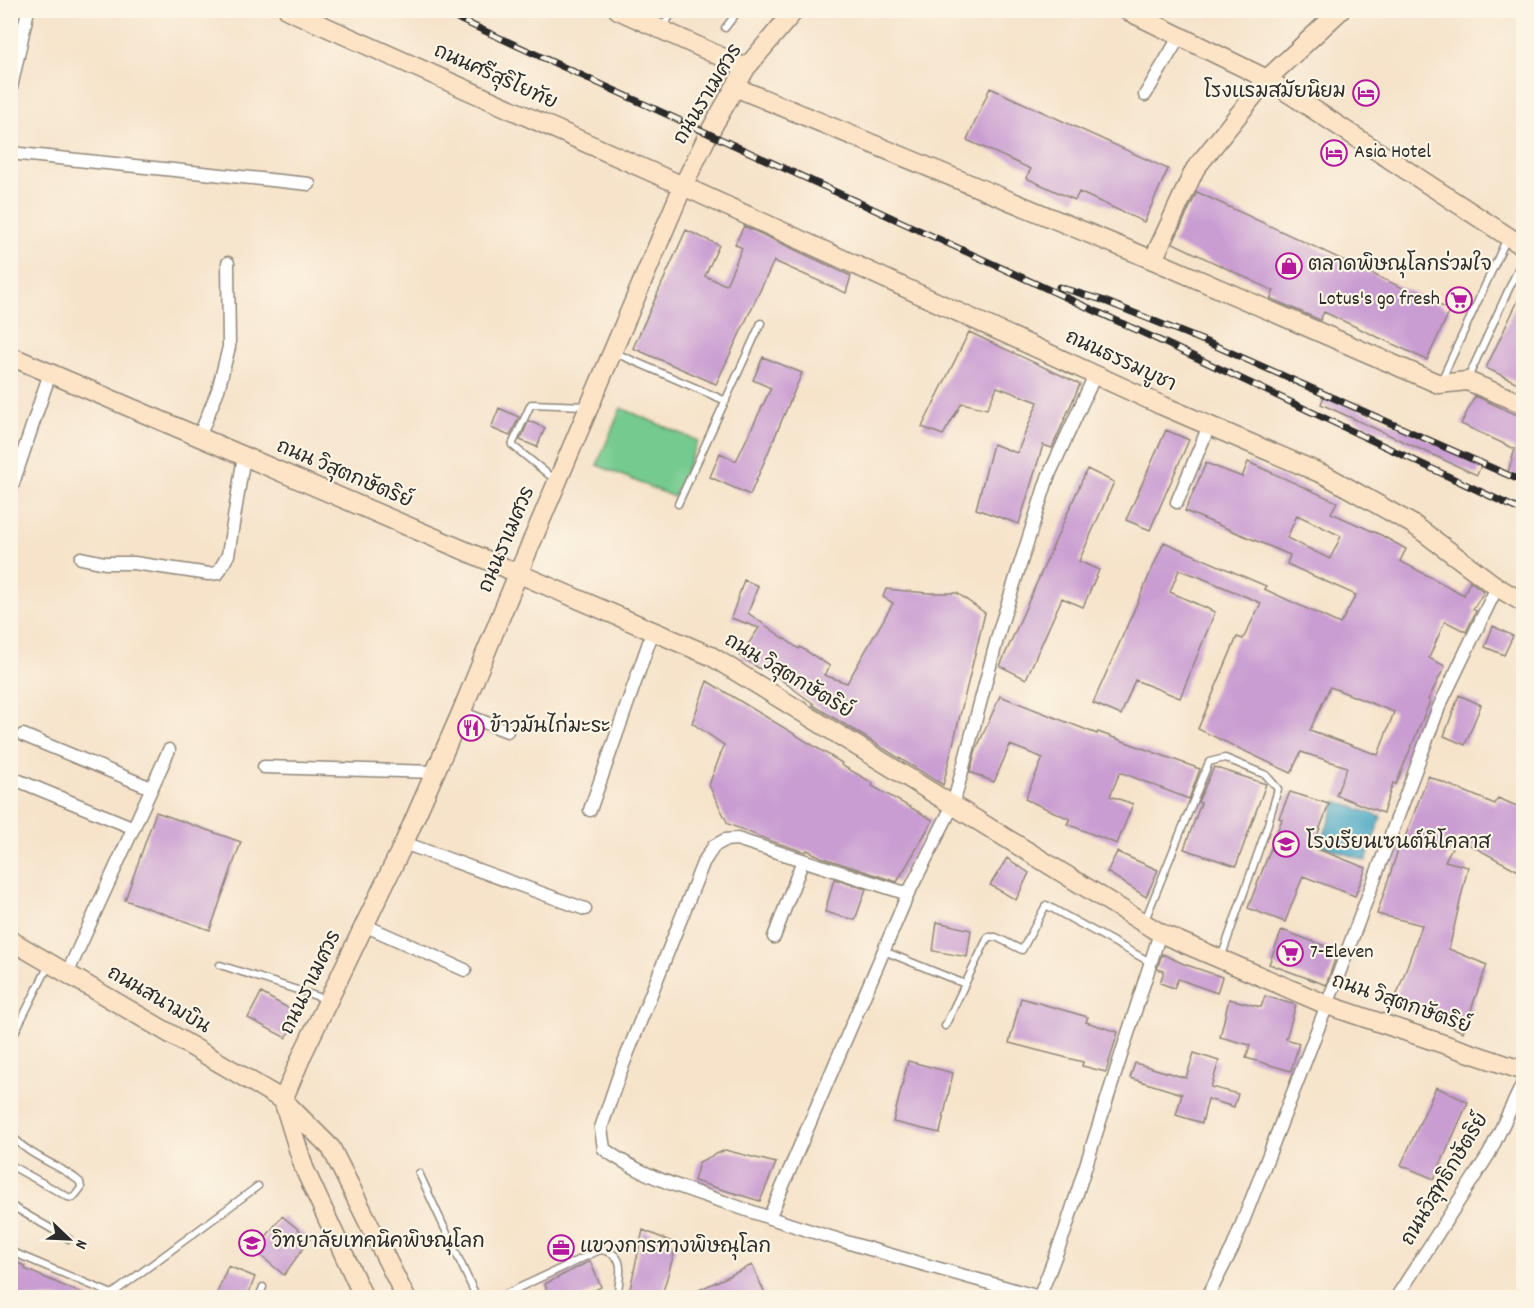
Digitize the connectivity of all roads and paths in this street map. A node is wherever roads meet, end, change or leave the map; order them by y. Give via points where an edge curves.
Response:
1 (28, 10) edge
2 (288, 10) edge
3 (618, 10) edge
4 (675, 10) edge
5 (739, 10) edge
6 (795, 10) edge
7 (1341, 10) edge
8 (1134, 12) edge
9 (725, 28) dead end
10 (660, 29) junction
11 (1180, 36) junction
12 (746, 68) junction
13 (1267, 79) junction
14 (735, 87) junction
15 (11, 90) edge
16 (1145, 95) dead end
17 (10, 153) edge
18 (309, 184) dead end
19 (683, 186) junction
20 (1508, 237) junction
21 (1524, 247) edge
22 (1524, 256) edge
23 (1153, 260) junction
24 (228, 263) dead end
25 (761, 322) dead end
26 (612, 352) junction
27 (10, 356) edge
28 (50, 373) junction
29 (1095, 375) junction
30 (1467, 381) junction
31 (1439, 384) junction
32 (726, 401) junction
33 (1524, 404) edge
34 (590, 406) junction
35 (1209, 426) junction
36 (199, 437) junction
37 (244, 456) junction
38 (557, 481) junction
39 (10, 492) edge
40 (1177, 502) dead end
41 (678, 504) dead end
42 (81, 558) dead end
43 (518, 574) junction
44 (1497, 587) junction
45 (1524, 603) edge
46 (653, 631) junction
47 (461, 713) junction
48 (507, 731) dead end
49 (23, 735) dead end
50 (169, 750) dead end
51 (264, 767) dead end
52 (435, 772) junction
53 (12, 778) dead end
54 (152, 788) junction
55 (953, 805) junction
56 (590, 810) dead end
57 (134, 828) junction
58 (404, 843) junction
59 (802, 860) junction
60 (908, 894) junction
61 (585, 909) dead end
62 (1144, 922) junction
63 (364, 926) junction
64 (1160, 933) junction
65 (774, 937) dead end
66 (10, 940) edge
67 (884, 951) junction
68 (1221, 959) junction
69 (1151, 962) junction
70 (50, 963) junction
71 (220, 965) dead end
72 (465, 970) dead end
73 (67, 974) junction
74 (965, 984) junction
75 (329, 1000) junction
76 (1327, 1005) junction
77 (945, 1026) dead end
78 (10, 1042) edge
79 (1524, 1071) edge
80 (1524, 1081) edge
81 (283, 1100) junction
82 (10, 1132) edge
83 (10, 1164) edge
84 (419, 1173) dead end
85 (258, 1186) dead end
86 (10, 1205) edge
87 (769, 1218) junction
88 (69, 1239) dead end
89 (10, 1251) edge
90 (263, 1287) dead end
91 (111, 1296) edge
92 (259, 1297) edge
93 (1039, 1297) edge
94 (364, 1298) edge
95 (406, 1298) edge
96 (477, 1298) edge
97 (497, 1298) edge
98 (617, 1298) edge
99 (1207, 1298) edge
100 (1396, 1298) edge

1 - 15 street
2 - 19 street, ถนนศรีสุริโยทัย
3 - 10 street
4 - 10 lane
5 - 9 lane
6 - 12 street, ถนนราเมศวร
7 - 13 street
8 - 11 street
10 - 12 street
11 - 13 street
11 - 16 street
12 - 14 street, ถนนราเมศวร
13 - 20 street
13 - 23 street via 1195,169
14 - 19 street, ถนนราเมศวร
14 - 23 street
17 - 18 street
19 - 26 street, ถนนราเมศวร
19 - 29 street, ถนนธรรมบูชา
20 - 21 street
20 - 31 lane
22 - 30 lane
23 - 31 street
24 - 36 street via 229,347 218,390
25 - 32 lane
26 - 32 lane
26 - 34 street, ถนนราเมศวร
27 - 28 street, ถนน วิสุตกษัตริย์
28 - 36 street, ถนน วิสุตกษัตริย์
28 - 39 street
29 - 35 street, ถนนธรรมบูชา
29 - 55 street via 1048,477 1000,628
30 - 31 street
30 - 33 street
32 - 41 lane
34 - 38 street, ถนนราเมศวร
34 - 38 lane via 531,404 512,445
35 - 40 street
35 - 44 street, ถนนธรรมบูชา via 1327,476 1404,520
36 - 37 street, ถนน วิสุตกษัตริย์
37 - 42 street via 228,555 218,573
37 - 43 street, ถนน วิสุตกษัตริย์
38 - 43 street, ถนนราเมศวร
43 - 46 street, ถนน วิสุตกษัตริย์
43 - 47 street, ถนนราเมศวร
44 - 45 street, ถนนธรรมบูชา
44 - 76 street via 1439,707
46 - 55 street, ถนน วิสุตกษัตริย์ via 711,656
46 - 56 street
47 - 48 street
47 - 52 street, ถนนราเมศวร
49 - 54 street
50 - 54 street
51 - 52 street
52 - 58 street, ถนนราเมศวร
53 - 57 street
54 - 57 street
55 - 60 street
55 - 62 street, ถนน วิสุตกษัตริย์
57 - 73 street
58 - 61 street
58 - 63 street, ถนนราเมศวร
59 - 60 street
59 - 65 street
59 - 87 street via 737,839 714,846 690,894 601,1128 604,1149 624,1164
60 - 67 street
62 - 64 street, ถนน วิสุตกษัตริย์
62 - 68 lane via 1209,762 1225,758 1266,775 1278,789
63 - 72 street
63 - 75 street, ถนนราเมศวร
64 - 68 street, ถนน วิสุตกษัตริย์
64 - 69 street
66 - 70 street, ถนนสนามบิน
67 - 74 lane
67 - 87 street
68 - 76 street, ถนน วิสุตกษัตริย์
69 - 74 lane via 1046,904 1022,950 996,936 988,937
69 - 93 street via 1065,1231
70 - 73 street, ถนนสนามบิน
70 - 78 lane
71 - 75 lane
73 - 81 street, ถนนสนามบิน
74 - 77 lane
75 - 81 street, ถนนราเมศวร
76 - 79 street, ถนน วิสุตกษัตริย์
76 - 99 street via 1233,1247
80 - 100 street, ถนนวิสุทธิกษัตริย์ via 1489,1154
81 - 94 street via 304,1168
81 - 95 street via 331,1148
82 - 83 lane via 23,1147 72,1174 81,1188 68,1197
84 - 96 lane
85 - 91 lane
86 - 88 lane
87 - 93 street
89 - 91 lane
90 - 92 lane
97 - 98 lane via 600,1250 614,1253 619,1259

